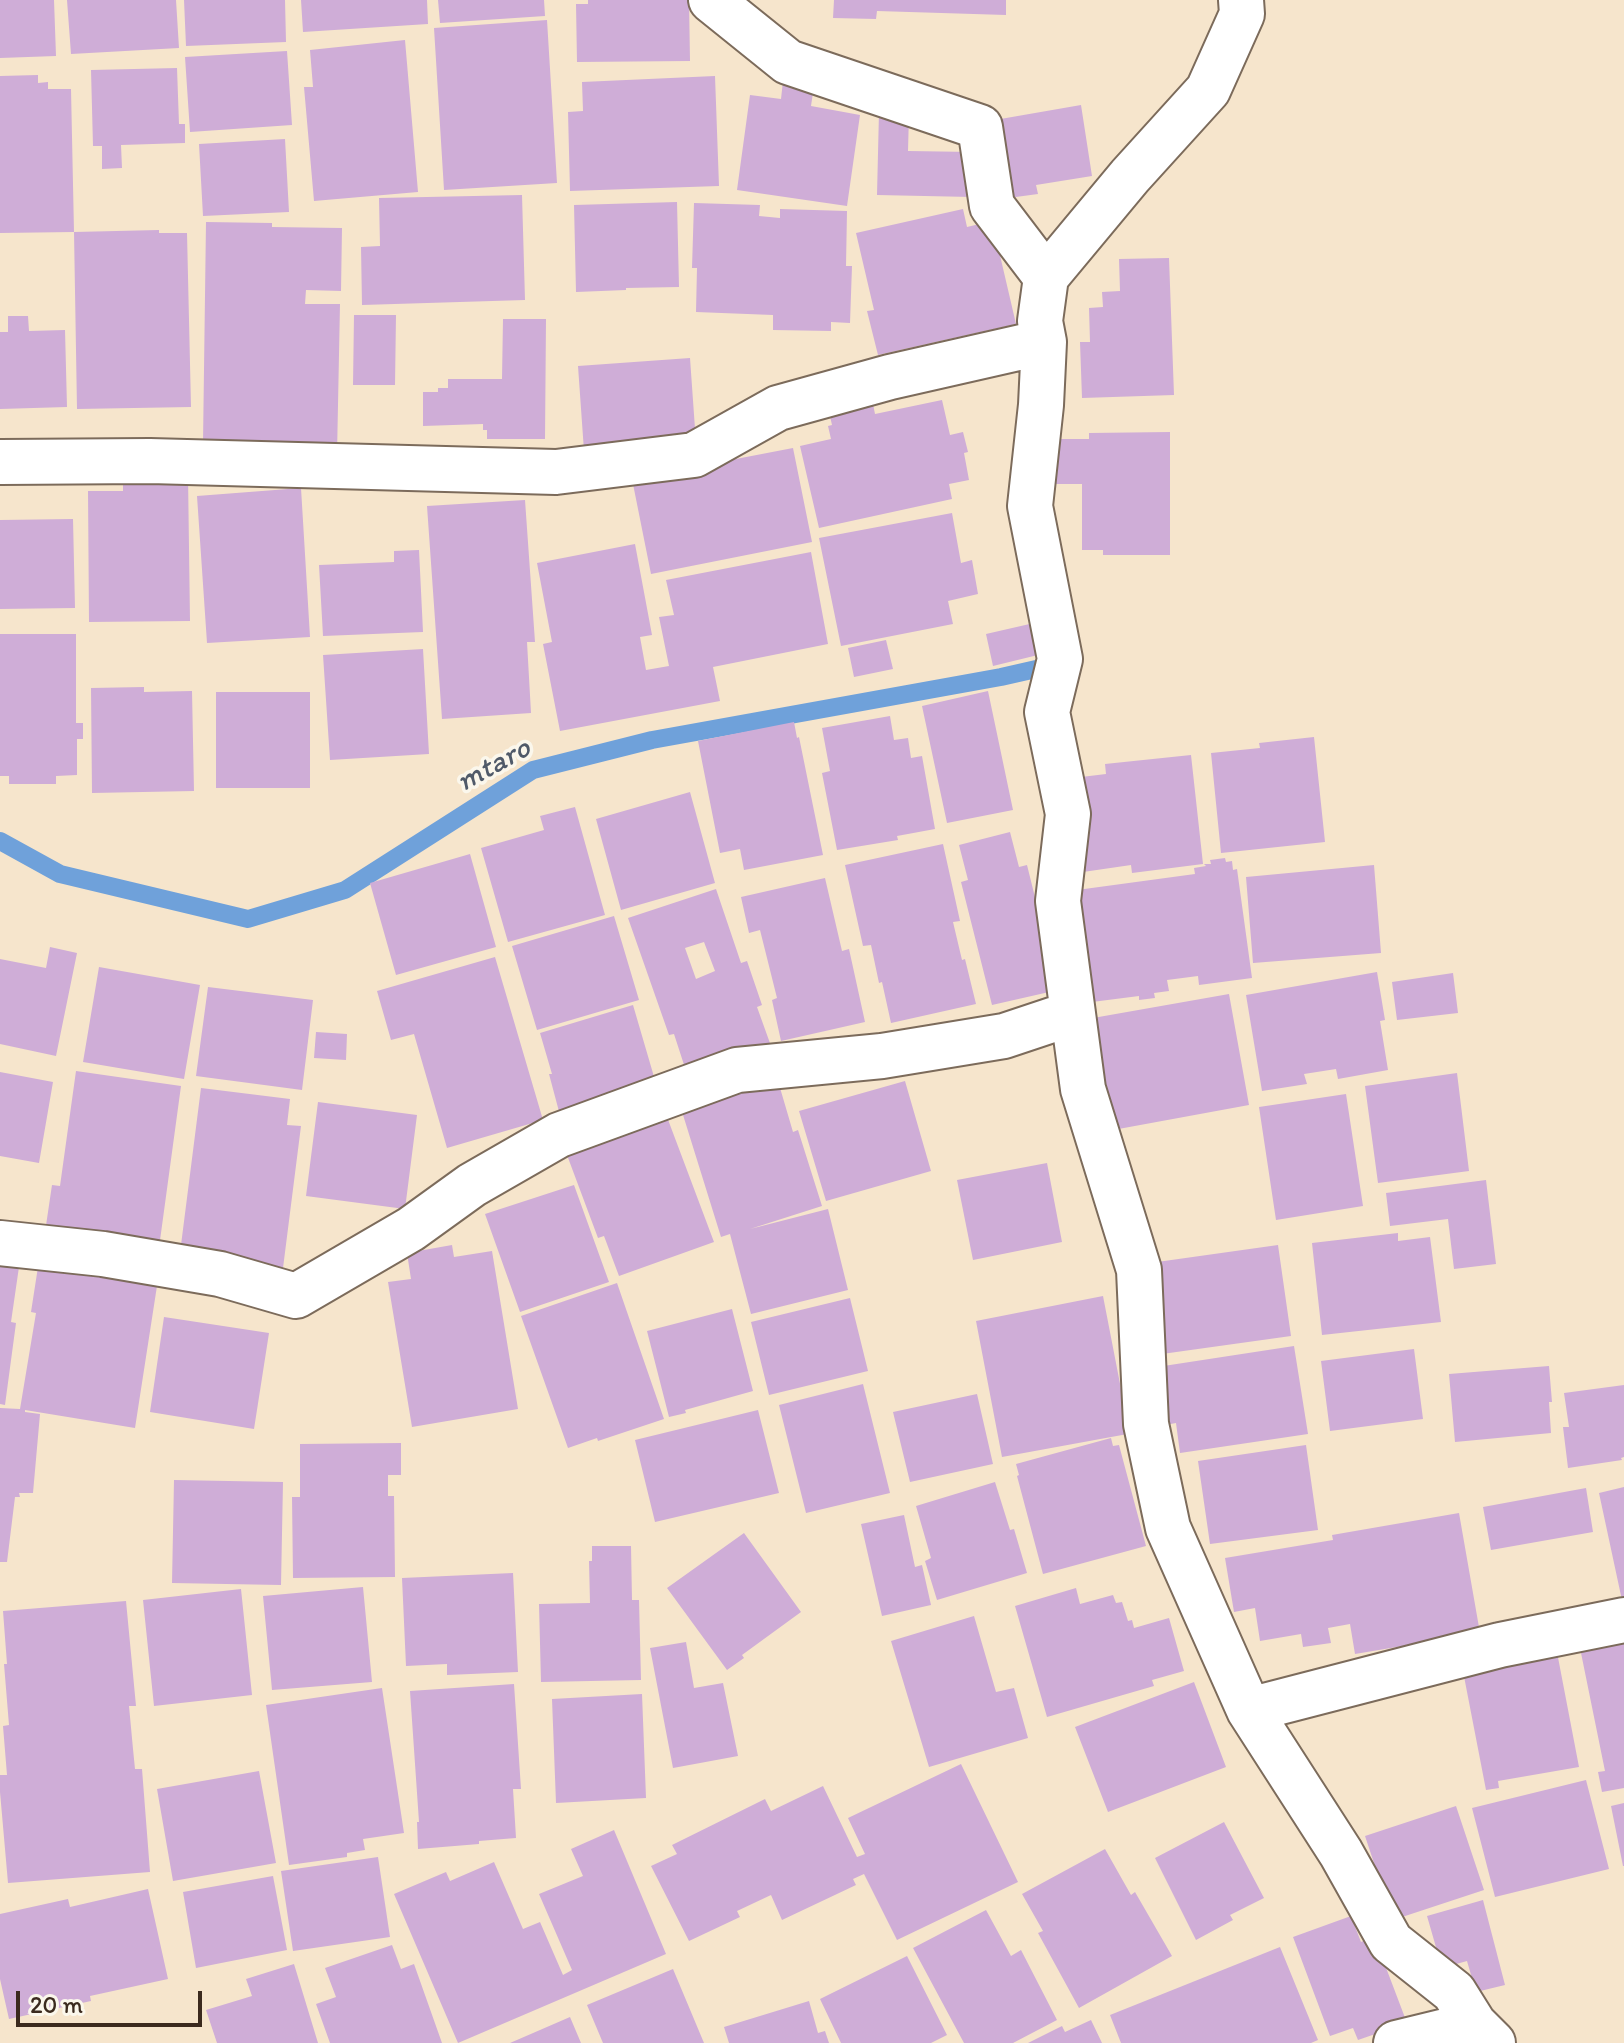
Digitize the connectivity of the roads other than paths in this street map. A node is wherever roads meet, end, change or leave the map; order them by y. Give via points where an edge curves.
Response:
1 (711, 0) edge
2 (1241, 0) edge
3 (1046, 277) junction
4 (1044, 342) junction
5 (0, 462) edge
6 (1073, 1013) junction
7 (0, 1243) edge
8 (1624, 1620) edge
9 (1249, 1710) junction
10 (1483, 2034) edge
11 (1396, 2043) edge

1 - 3 street via 788,62 980,127 992,206
2 - 3 street via 1242,14 1208,90
3 - 4 street via 1040,321
4 - 5 street via 778,408 694,455 556,472
4 - 6 street via 1030,506 1060,659 1047,712 1068,814 1058,901
6 - 7 street via 1004,1036 882,1056 737,1070 559,1135 296,1296 220,1274
6 - 9 street via 1083,1089 1139,1270 1146,1424 1168,1528
8 - 9 street via 1500,1645
9 - 10 street via 1391,1942 1454,1992
10 - 11 street

